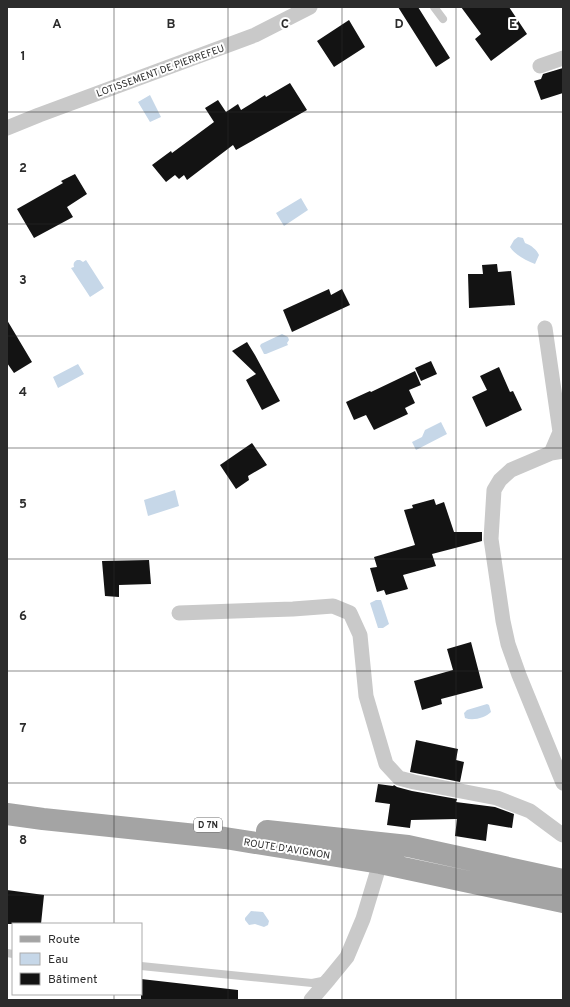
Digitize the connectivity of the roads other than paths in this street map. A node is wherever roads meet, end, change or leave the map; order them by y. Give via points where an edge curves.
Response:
1 (310, 7) edge
2 (434, 7) edge
3 (443, 19) dead end
4 (563, 58) edge
5 (540, 66) dead end
6 (7, 128) edge
7 (545, 328) dead end
8 (557, 452) edge
9 (179, 613) dead end
10 (563, 783) edge
11 (7, 807) edge
12 (7, 814) edge
13 (563, 835) edge
14 (408, 846) junction
15 (380, 863) junction
16 (563, 880) edge
17 (563, 902) edge
18 (142, 966) edge
19 (329, 979) junction
20 (311, 1000) edge

1 - 6 street, LOTISSEMENT DE PIERREFEU via 255,35
2 - 3 lane
4 - 5 street
7 - 8 street via 560,432
8 - 10 street via 511,470 500,480 494,490 492,539 508,644
9 - 13 street via 333,606 350,613 360,635 368,704 386,764 399,778 497,798 530,811
11 - 14 main road, ROUTE D'AVIGNON / D 7N
12 - 15 main road, ROUTE D'AVIGNON / D 7N via 225,838
14 - 15 street
14 - 16 main road, ROUTE D'AVIGNON / D 7N
15 - 17 main road, ROUTE D'AVIGNON / D 7N
15 - 19 street via 363,919 347,957
18 - 19 lane via 312,983
19 - 20 street

